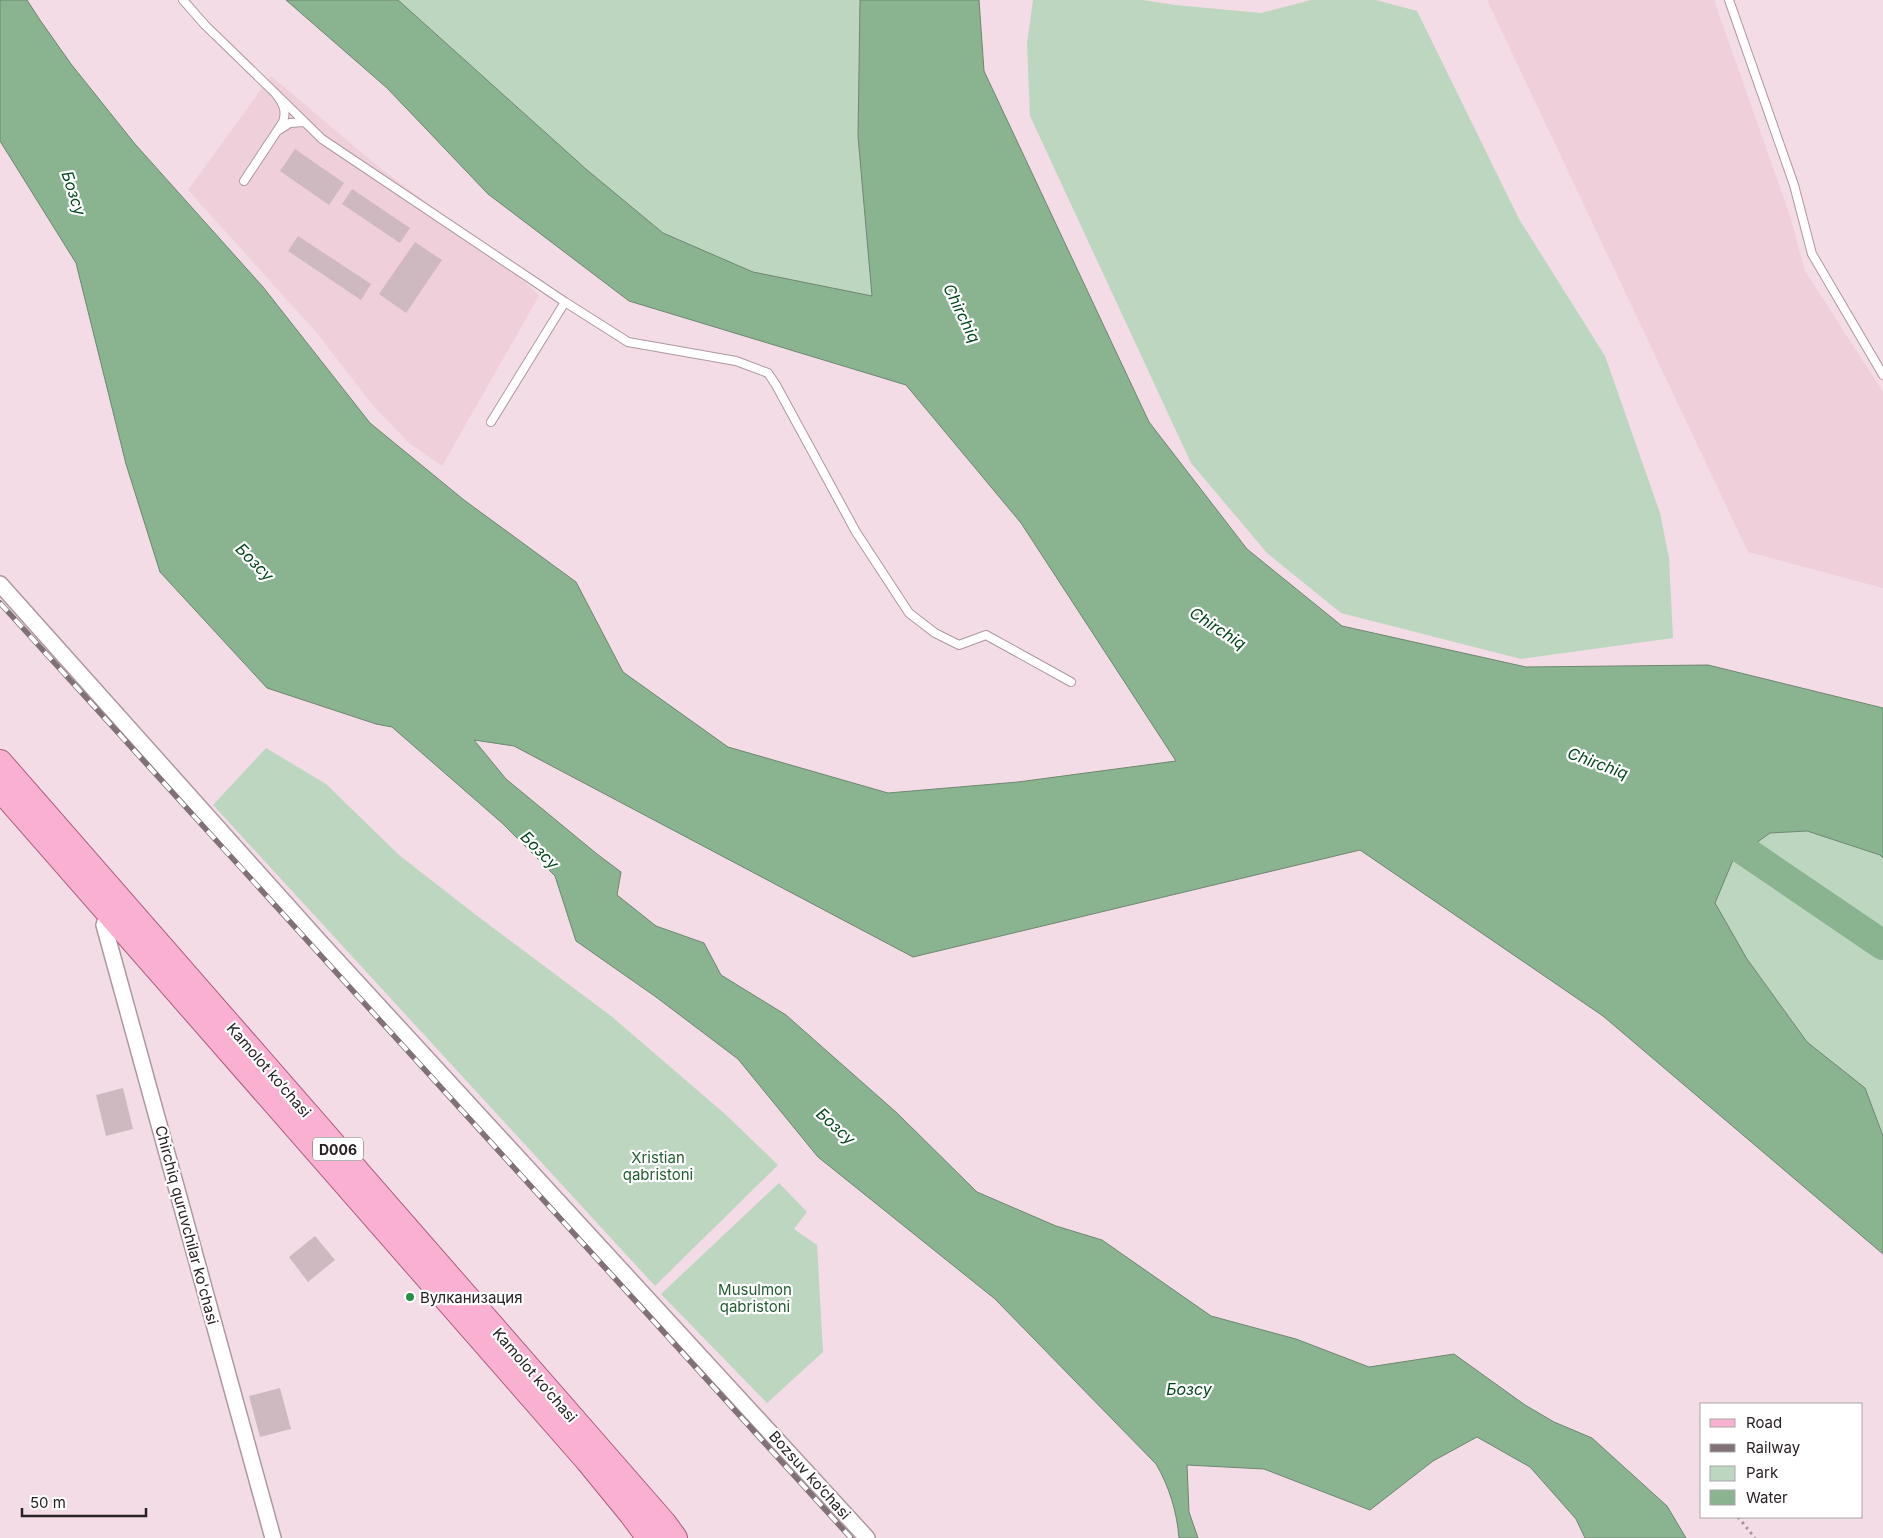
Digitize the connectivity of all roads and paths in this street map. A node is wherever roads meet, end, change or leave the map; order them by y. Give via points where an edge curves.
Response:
1 (183, 0) edge
2 (1729, 0) edge
3 (275, 93) junction
4 (304, 122) junction
5 (278, 131) junction
6 (244, 181) dead end
7 (565, 302) junction
8 (1883, 375) edge
9 (491, 422) dead end
10 (0, 584) edge
11 (1072, 682) dead end
12 (0, 762) edge
13 (0, 789) edge
14 (108, 913) junction
15 (1739, 1518) edge
16 (273, 1538) edge
17 (649, 1538) edge
18 (674, 1538) edge
19 (868, 1538) edge
20 (1755, 1538) edge

1 - 3 lane
2 - 8 lane via 1794,184 1812,254
3 - 4 lane
3 - 5 lane via 285,109
4 - 5 lane via 290,123
4 - 7 lane via 322,139
5 - 6 lane
7 - 9 lane
7 - 11 lane via 628,342 736,361 768,374 856,532 910,613 935,633 959,645 986,635
10 - 19 street, Bozsuv ko‘chasi via 340,963
12 - 18 main road, Kamolot ko‘chasi / D006
13 - 14 main road, D006
14 - 16 street, Chirchiq quruvchilar ko'chasi via 104,925
14 - 17 main road, D006 via 587,1460
15 - 20 path

